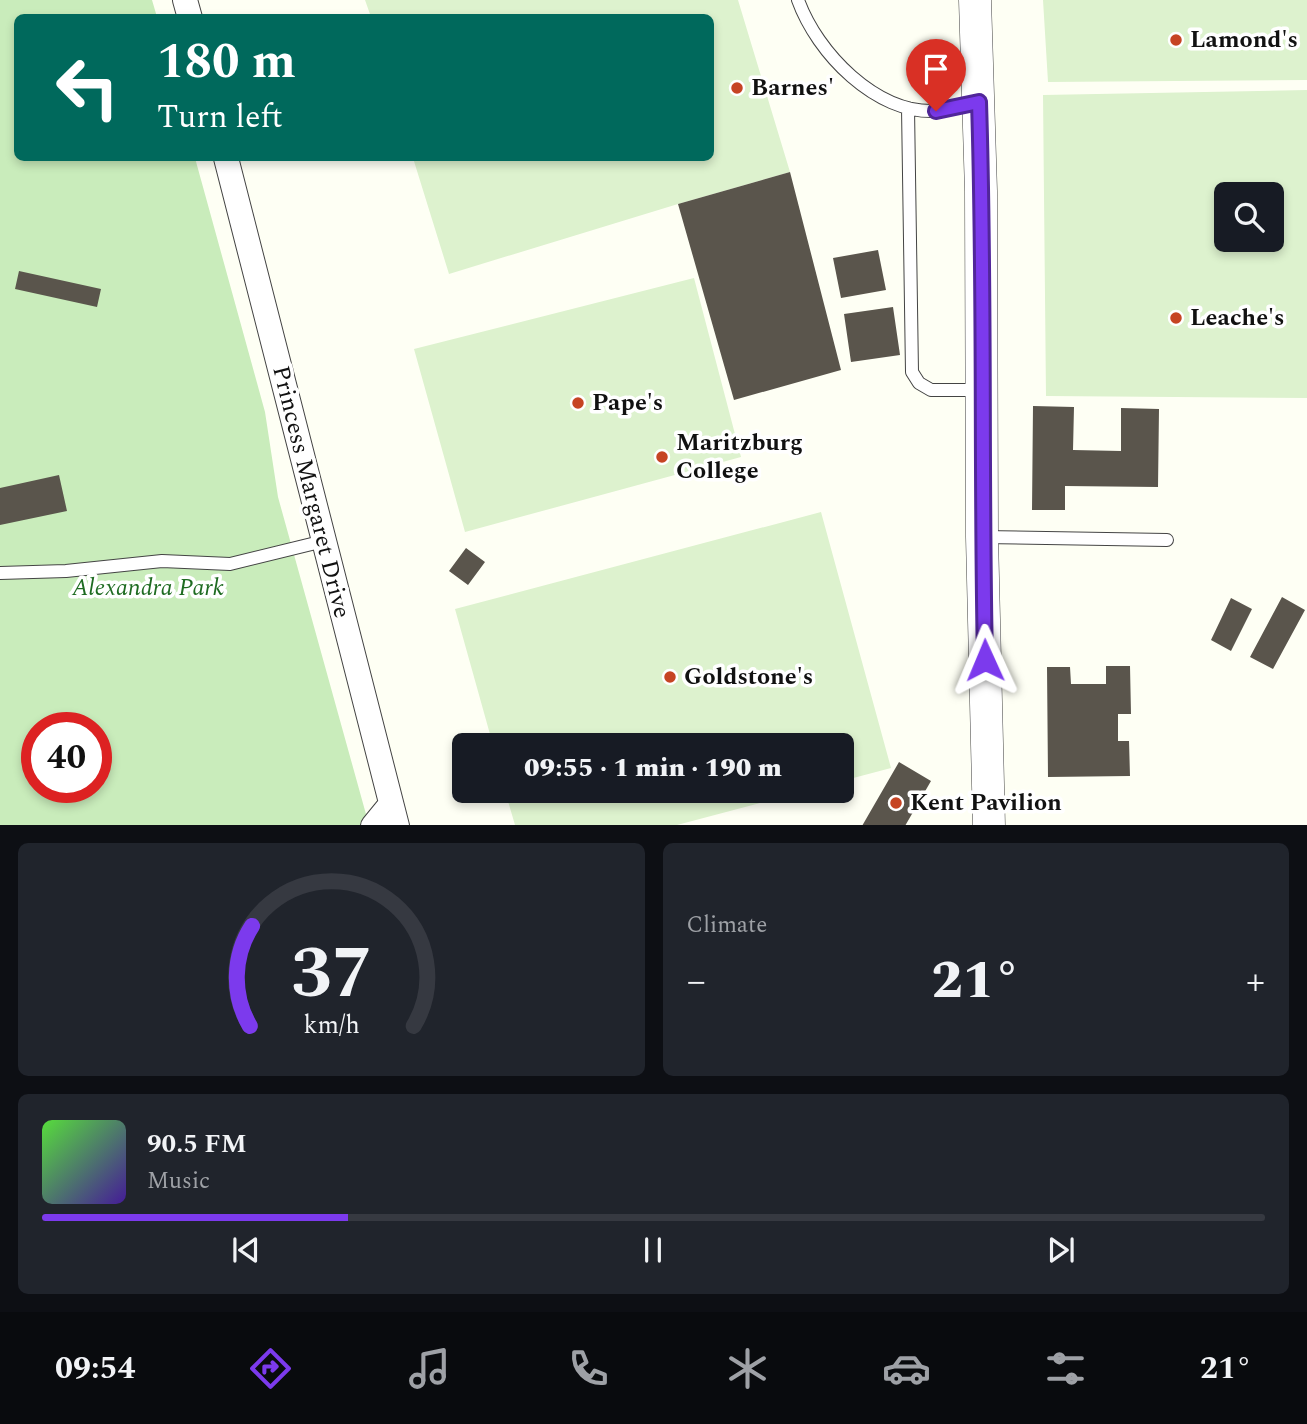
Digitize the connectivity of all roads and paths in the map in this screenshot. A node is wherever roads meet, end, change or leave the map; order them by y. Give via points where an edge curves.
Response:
1 (798, 0) edge
2 (975, 0) edge
3 (979, 102) junction
4 (908, 108) junction
5 (227, 161) edge
6 (982, 390) junction
7 (982, 537) junction
8 (1167, 540) dead end
9 (324, 541) junction
10 (0, 573) edge
11 (394, 815) edge
12 (373, 825) edge
13 (989, 825) edge

1 - 4 lane via 838,65 870,91
2 - 3 street
3 - 4 lane via 936,111
3 - 6 street
4 - 6 lane via 912,372 931,390
5 - 9 street, Princess Margaret Drive
6 - 7 street
7 - 8 lane
7 - 13 street
9 - 10 lane via 230,564 162,561
9 - 11 street, Princess Margaret Drive
11 - 12 street

